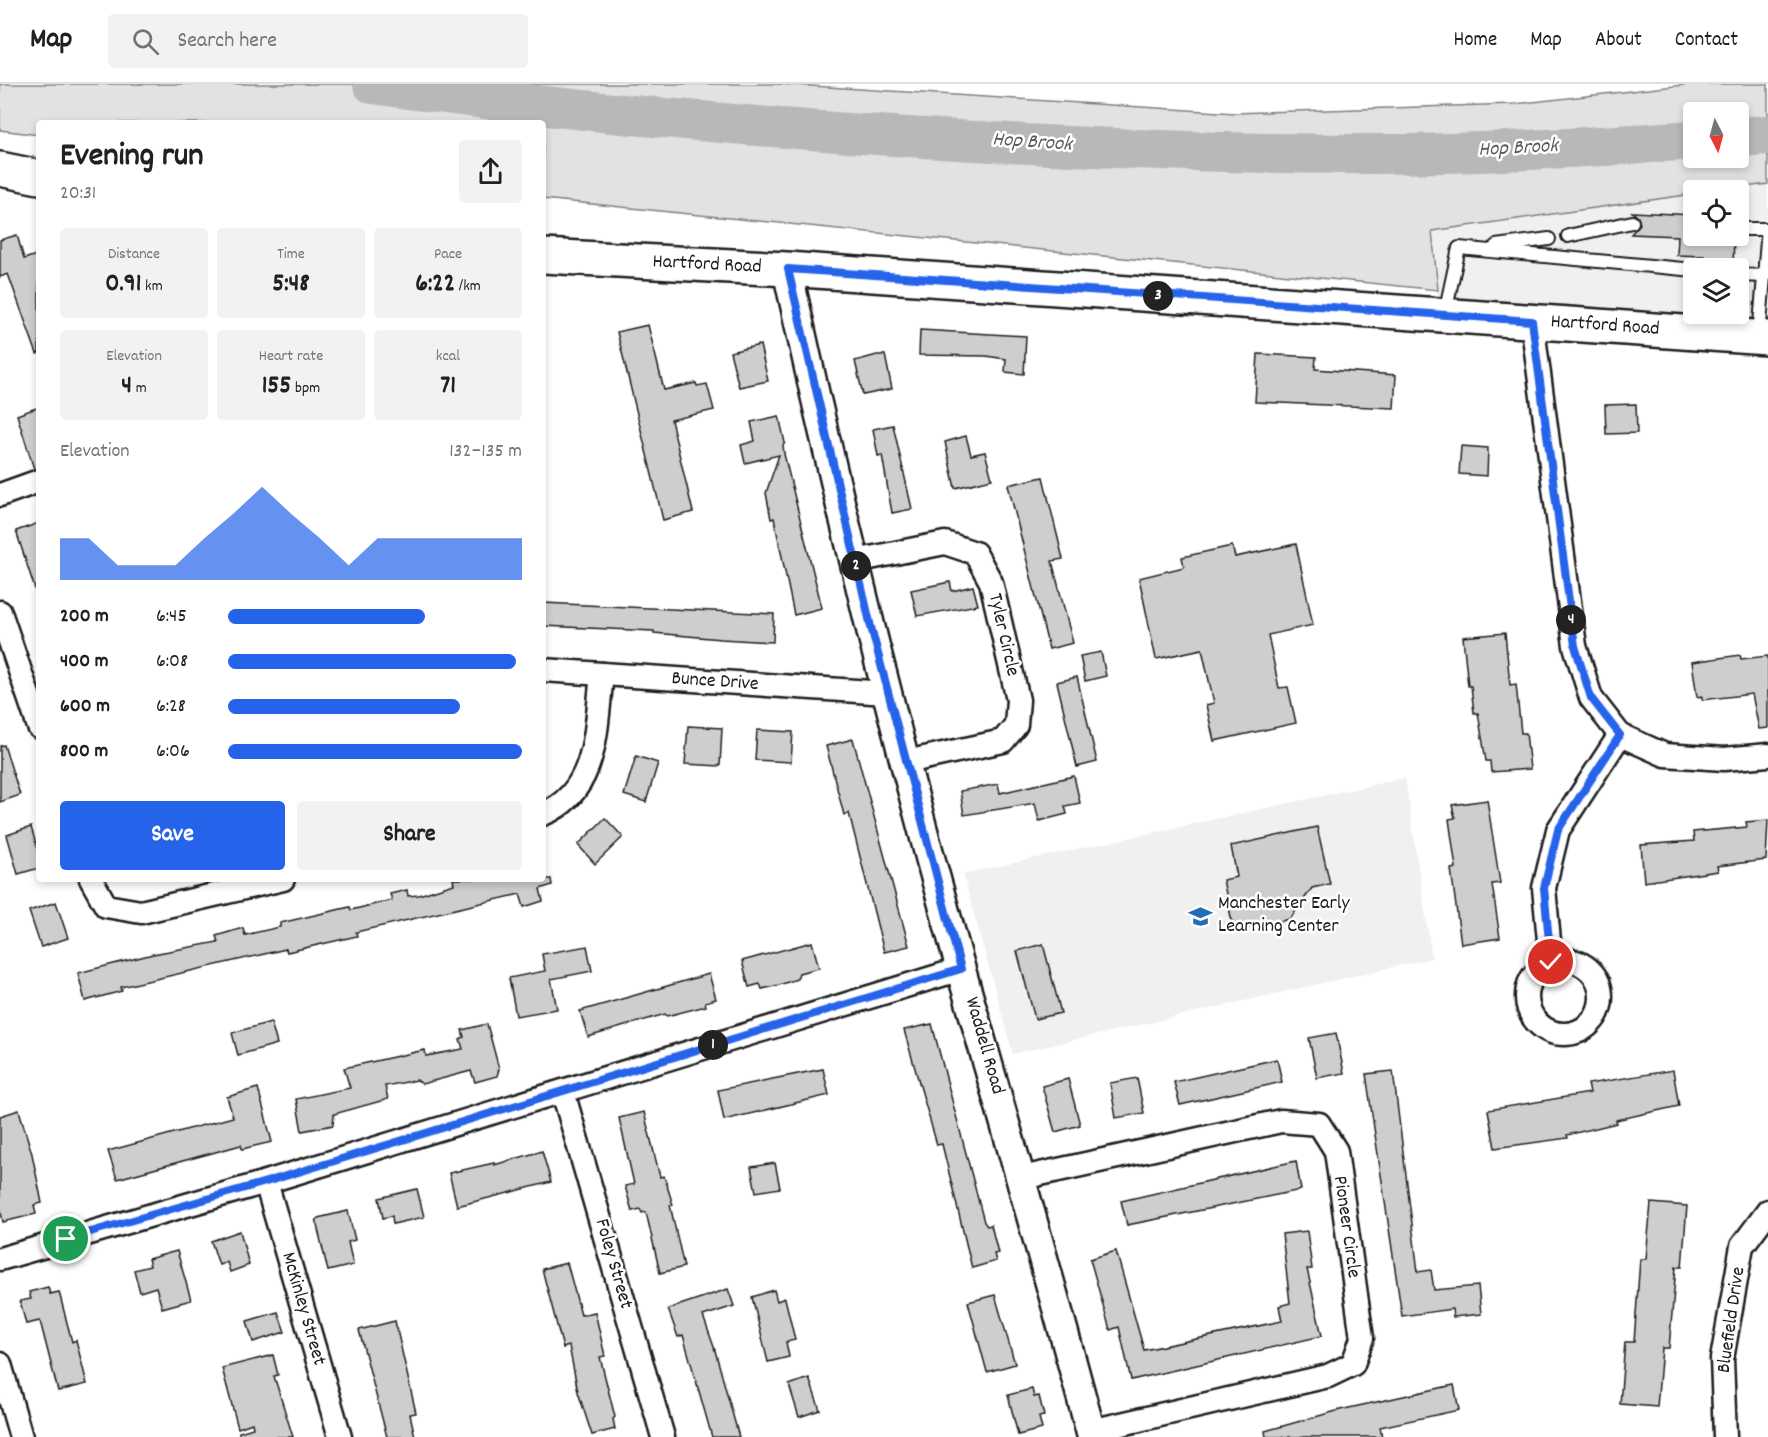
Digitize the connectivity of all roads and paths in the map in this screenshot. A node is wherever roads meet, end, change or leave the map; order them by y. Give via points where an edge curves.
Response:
1 (0, 169) edge
2 (36, 176) edge
3 (1632, 222) dead end
4 (1749, 229) edge
5 (1568, 236) dead end
6 (1549, 239) dead end
7 (1474, 249) junction
8 (546, 256) edge
9 (788, 269) junction
10 (1683, 269) edge
11 (1749, 275) edge
12 (1764, 276) junction
13 (1444, 316) junction
14 (1532, 321) junction
15 (1763, 337) edge
16 (36, 482) edge
17 (0, 495) edge
18 (855, 561) junction
19 (0, 612) edge
20 (546, 670) edge
21 (602, 674) junction
22 (887, 693) junction
23 (36, 718) edge
24 (1620, 735) junction
25 (1768, 755) edge
26 (906, 762) junction
27 (546, 812) edge
28 (93, 882) edge
29 (268, 882) edge
30 (1551, 962) dead end
31 (961, 969) junction
32 (563, 1092) junction
33 (1022, 1178) junction
34 (266, 1182) junction
35 (1768, 1211) edge
36 (0, 1259) edge
37 (0, 1364) edge
38 (1091, 1434) edge
39 (21, 1437) edge
40 (340, 1437) edge
41 (663, 1437) edge
42 (1725, 1437) edge

1 - 2 main road
3 - 5 lane
4 - 12 lane via 1768,229
6 - 7 lane
7 - 10 lane
7 - 13 lane via 1460,248
8 - 9 main road, Hartford Road
9 - 13 main road, Hartford Road
9 - 18 street, Waddell Road
11 - 12 lane
12 - 15 lane
13 - 14 main road, Hartford Road
14 - 15 main road, Hartford Road
14 - 24 street via 1575,646 1591,698
16 - 17 street
18 - 22 street, Waddell Road
18 - 26 street, Tyler Circle via 945,543 975,553 991,582 1018,700 1016,725 1003,741
19 - 23 street
20 - 21 street, Bunce Drive
21 - 22 street, Bunce Drive
21 - 27 street via 593,756 579,786
22 - 26 street, Waddell Road
24 - 25 street via 1665,755 1724,759
24 - 30 street via 1558,830 1544,888
26 - 31 street, Waddell Road
28 - 29 street via 106,906 141,912
31 - 32 street
31 - 33 street, Waddell Road
32 - 34 street
32 - 41 street, Foley Street
33 - 38 street, Waddell Road
33 - 38 street, Pioneer Circle via 1281,1121 1319,1124 1336,1151 1362,1338 1353,1364 1328,1376
34 - 36 street
34 - 40 street, McKinley Street
35 - 42 street, Bluefield Drive via 1742,1246 1722,1359
37 - 39 street

